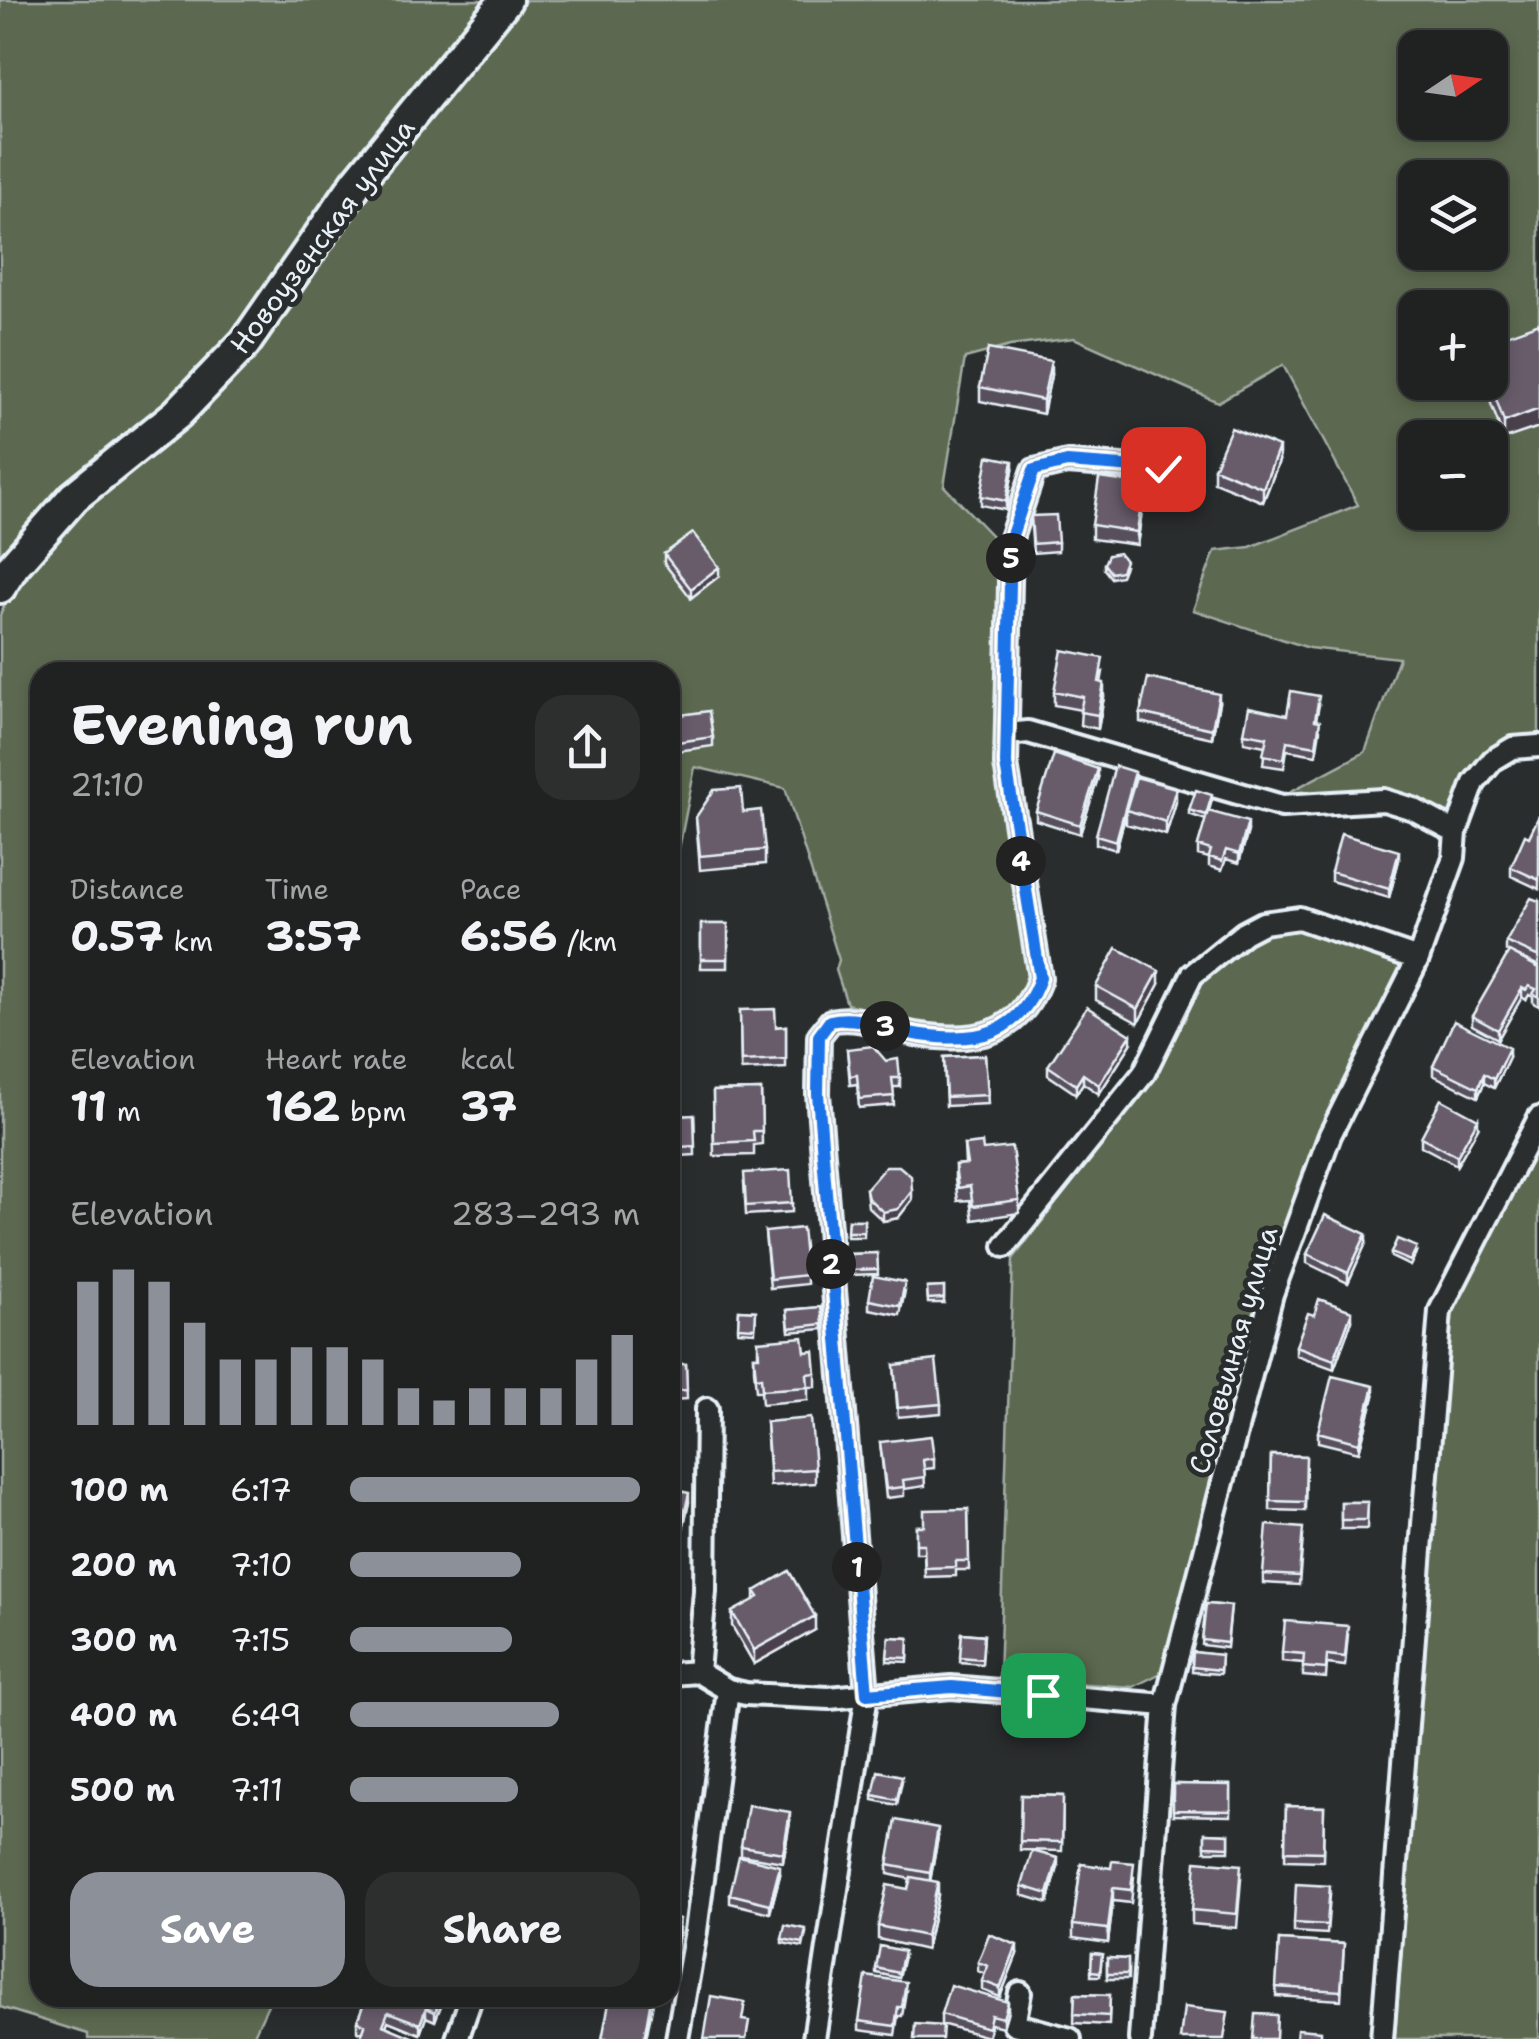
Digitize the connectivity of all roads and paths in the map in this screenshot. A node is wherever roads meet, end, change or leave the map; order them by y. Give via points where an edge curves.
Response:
1 (506, 0) edge
2 (1163, 469) dead end
3 (0, 587) edge
4 (1007, 734) junction
5 (1539, 746) edge
6 (1456, 832) junction
7 (1418, 959) junction
8 (1539, 1118) edge
9 (1005, 1246) dead end
10 (707, 1409) dead end
11 (698, 1672) junction
12 (680, 1673) edge
13 (728, 1690) junction
14 (867, 1694) junction
15 (1165, 1705) junction
16 (1020, 1993) dead end
17 (467, 2007) edge
18 (457, 2039) edge
19 (677, 2039) edge
20 (814, 2039) edge
21 (1070, 2039) edge
22 (1140, 2039) edge
23 (1382, 2039) edge

1 - 3 main road, Новоузенская улица via 356,182 245,342 178,414 74,496
2 - 4 street via 1067,462 1034,470 1011,538
4 - 6 street via 1028,732 1282,806 1384,800
4 - 14 street via 1006,764 1040,978 1032,1002 996,1032 969,1037 921,1035 846,1018 830,1021 819,1036 818,1094
5 - 6 street, Соловьиная улица via 1513,748 1493,760 1474,782
6 - 7 street, Соловьиная улица via 1454,858
7 - 9 street via 1299,918 1244,932 1192,975 1144,1073
7 - 15 street, Соловьиная улица via 1330,1135 1272,1294
8 - 23 street via 1440,1312
10 - 11 street
11 - 12 street
11 - 13 street
13 - 14 street via 829,1698
13 - 19 street
14 - 15 street via 952,1687
14 - 20 street
15 - 22 street, Соловьиная улица
16 - 21 street via 1014,2024
17 - 18 street

